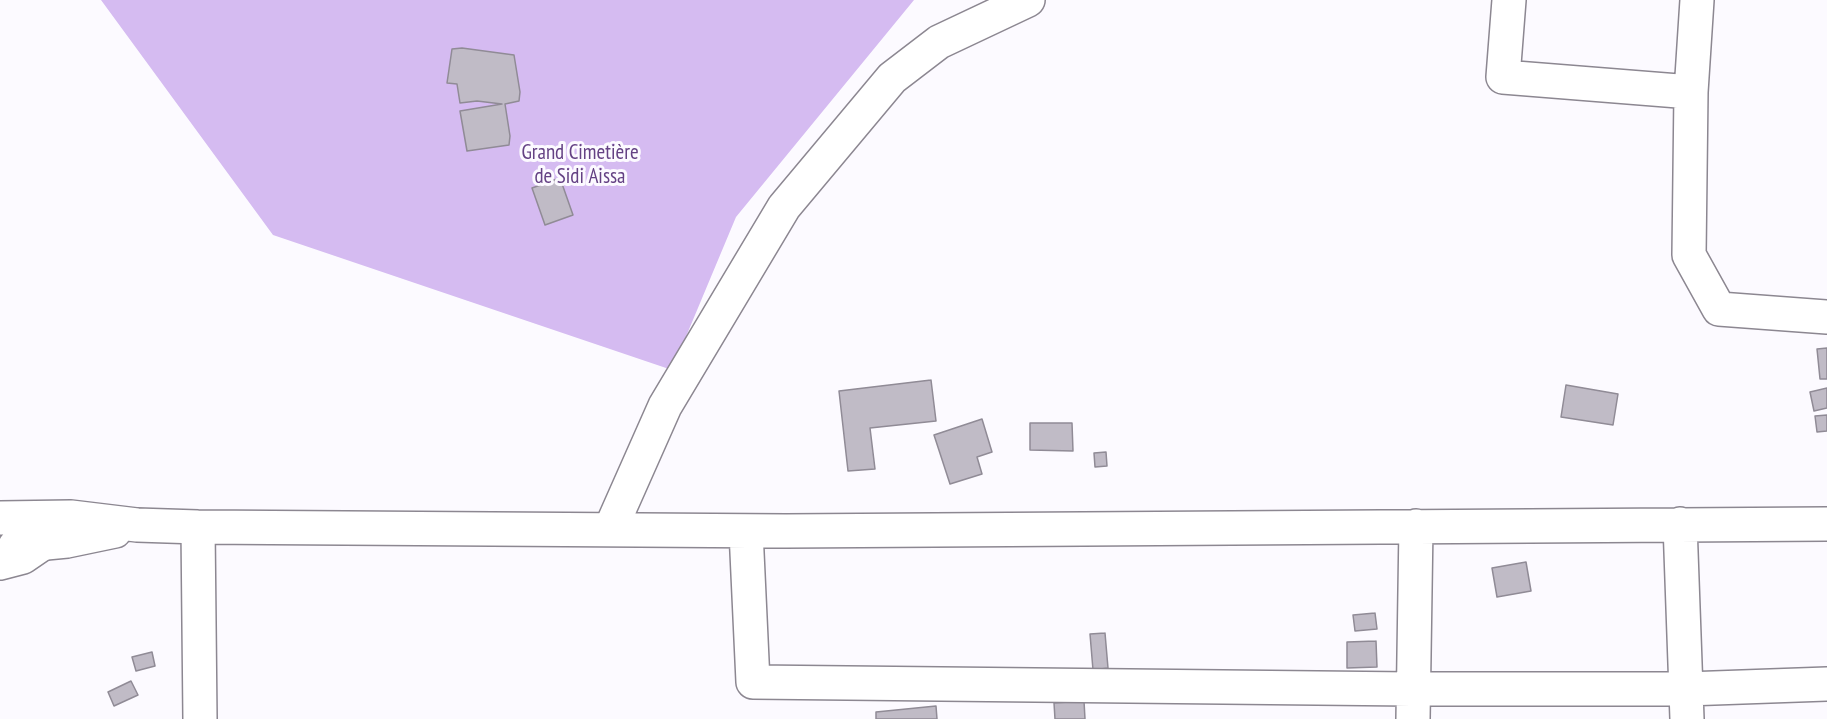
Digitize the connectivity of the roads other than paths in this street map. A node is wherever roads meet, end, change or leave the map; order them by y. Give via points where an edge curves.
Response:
1 (1028, 0) edge
2 (1509, 0) edge
3 (1697, 0) edge
4 (1691, 92) junction
5 (1827, 317) edge
6 (0, 518) edge
7 (1680, 524) junction
8 (1827, 524) edge
9 (137, 525) junction
10 (1416, 526) junction
11 (198, 527) junction
12 (610, 530) junction
13 (746, 531) junction
14 (42, 544) junction
15 (0, 547) edge
16 (0, 563) edge
17 (1827, 684) edge
18 (1412, 704) edge
19 (1687, 704) edge
20 (200, 719) edge

1 - 12 street via 939,42 892,78 784,207 665,406
2 - 4 street via 1503,77
3 - 4 street
4 - 5 street via 1689,255 1719,309
6 - 9 street via 71,517
7 - 8 street
7 - 10 street
7 - 19 street
9 - 11 street
9 - 14 street
10 - 13 street
10 - 18 street
11 - 12 street
11 - 20 street
12 - 13 street
13 - 18 street via 753,682
14 - 15 street
14 - 16 street via 23,557
17 - 19 street
18 - 19 street

